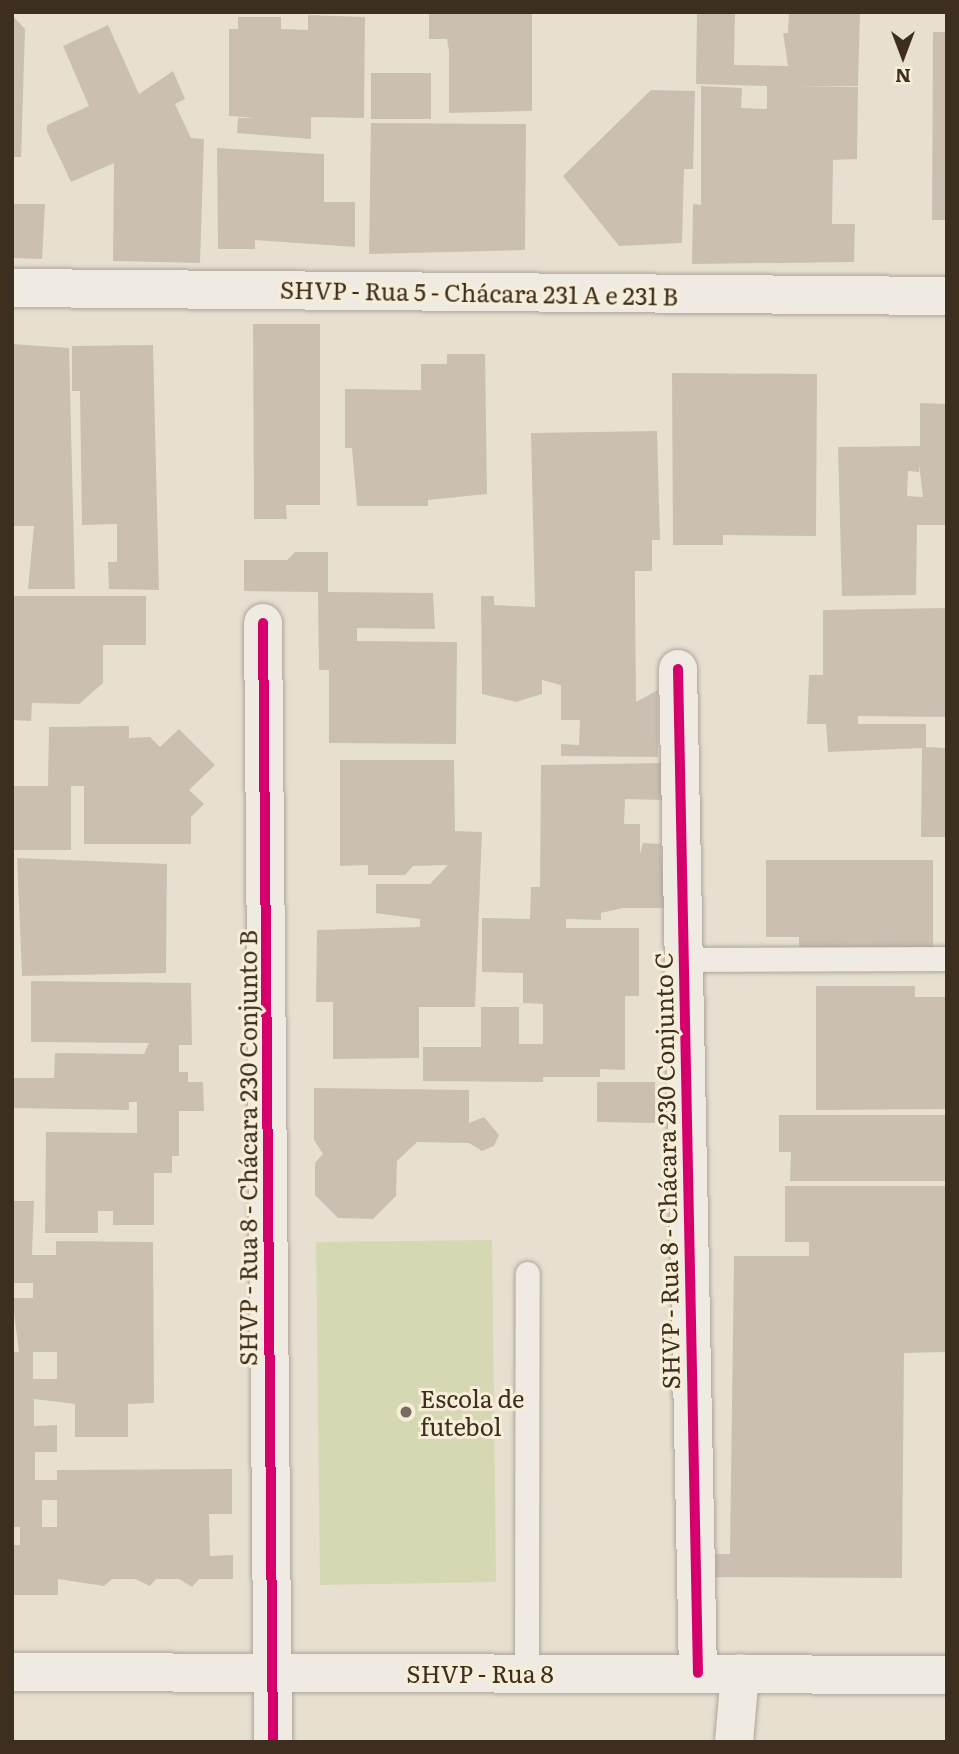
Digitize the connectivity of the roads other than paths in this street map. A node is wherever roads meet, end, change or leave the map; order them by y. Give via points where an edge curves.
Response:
1 (12, 288) edge
2 (947, 296) edge
3 (263, 623) dead end
4 (678, 669) dead end
5 (947, 959) edge
6 (683, 960) junction
7 (528, 1274) dead end
8 (12, 1672) edge
9 (271, 1673) junction
10 (527, 1673) junction
11 (698, 1673) junction
12 (740, 1673) junction
13 (947, 1675) edge
14 (273, 1742) edge
15 (734, 1742) edge

1 - 2 street, SHVP - Rua 5 - Chácara 231 A e 231 B
3 - 9 street, SHVP - Rua 8 - Chácara 230 Conjunto B
4 - 6 street, SHVP - Rua 8 - Chácara 230 Conjunto C
5 - 6 lane
6 - 11 street, SHVP - Rua 8 - Chácara 230 Conjunto C
7 - 10 lane
8 - 9 street, SHVP - Rua 8
9 - 10 street, SHVP - Rua 8
9 - 14 street, SHVP - Rua 8 - Chácara 230 Conjunto B
10 - 11 street, SHVP - Rua 8
11 - 12 street, SHVP - Rua 8
12 - 13 street, SHVP - Rua 8
12 - 15 street

